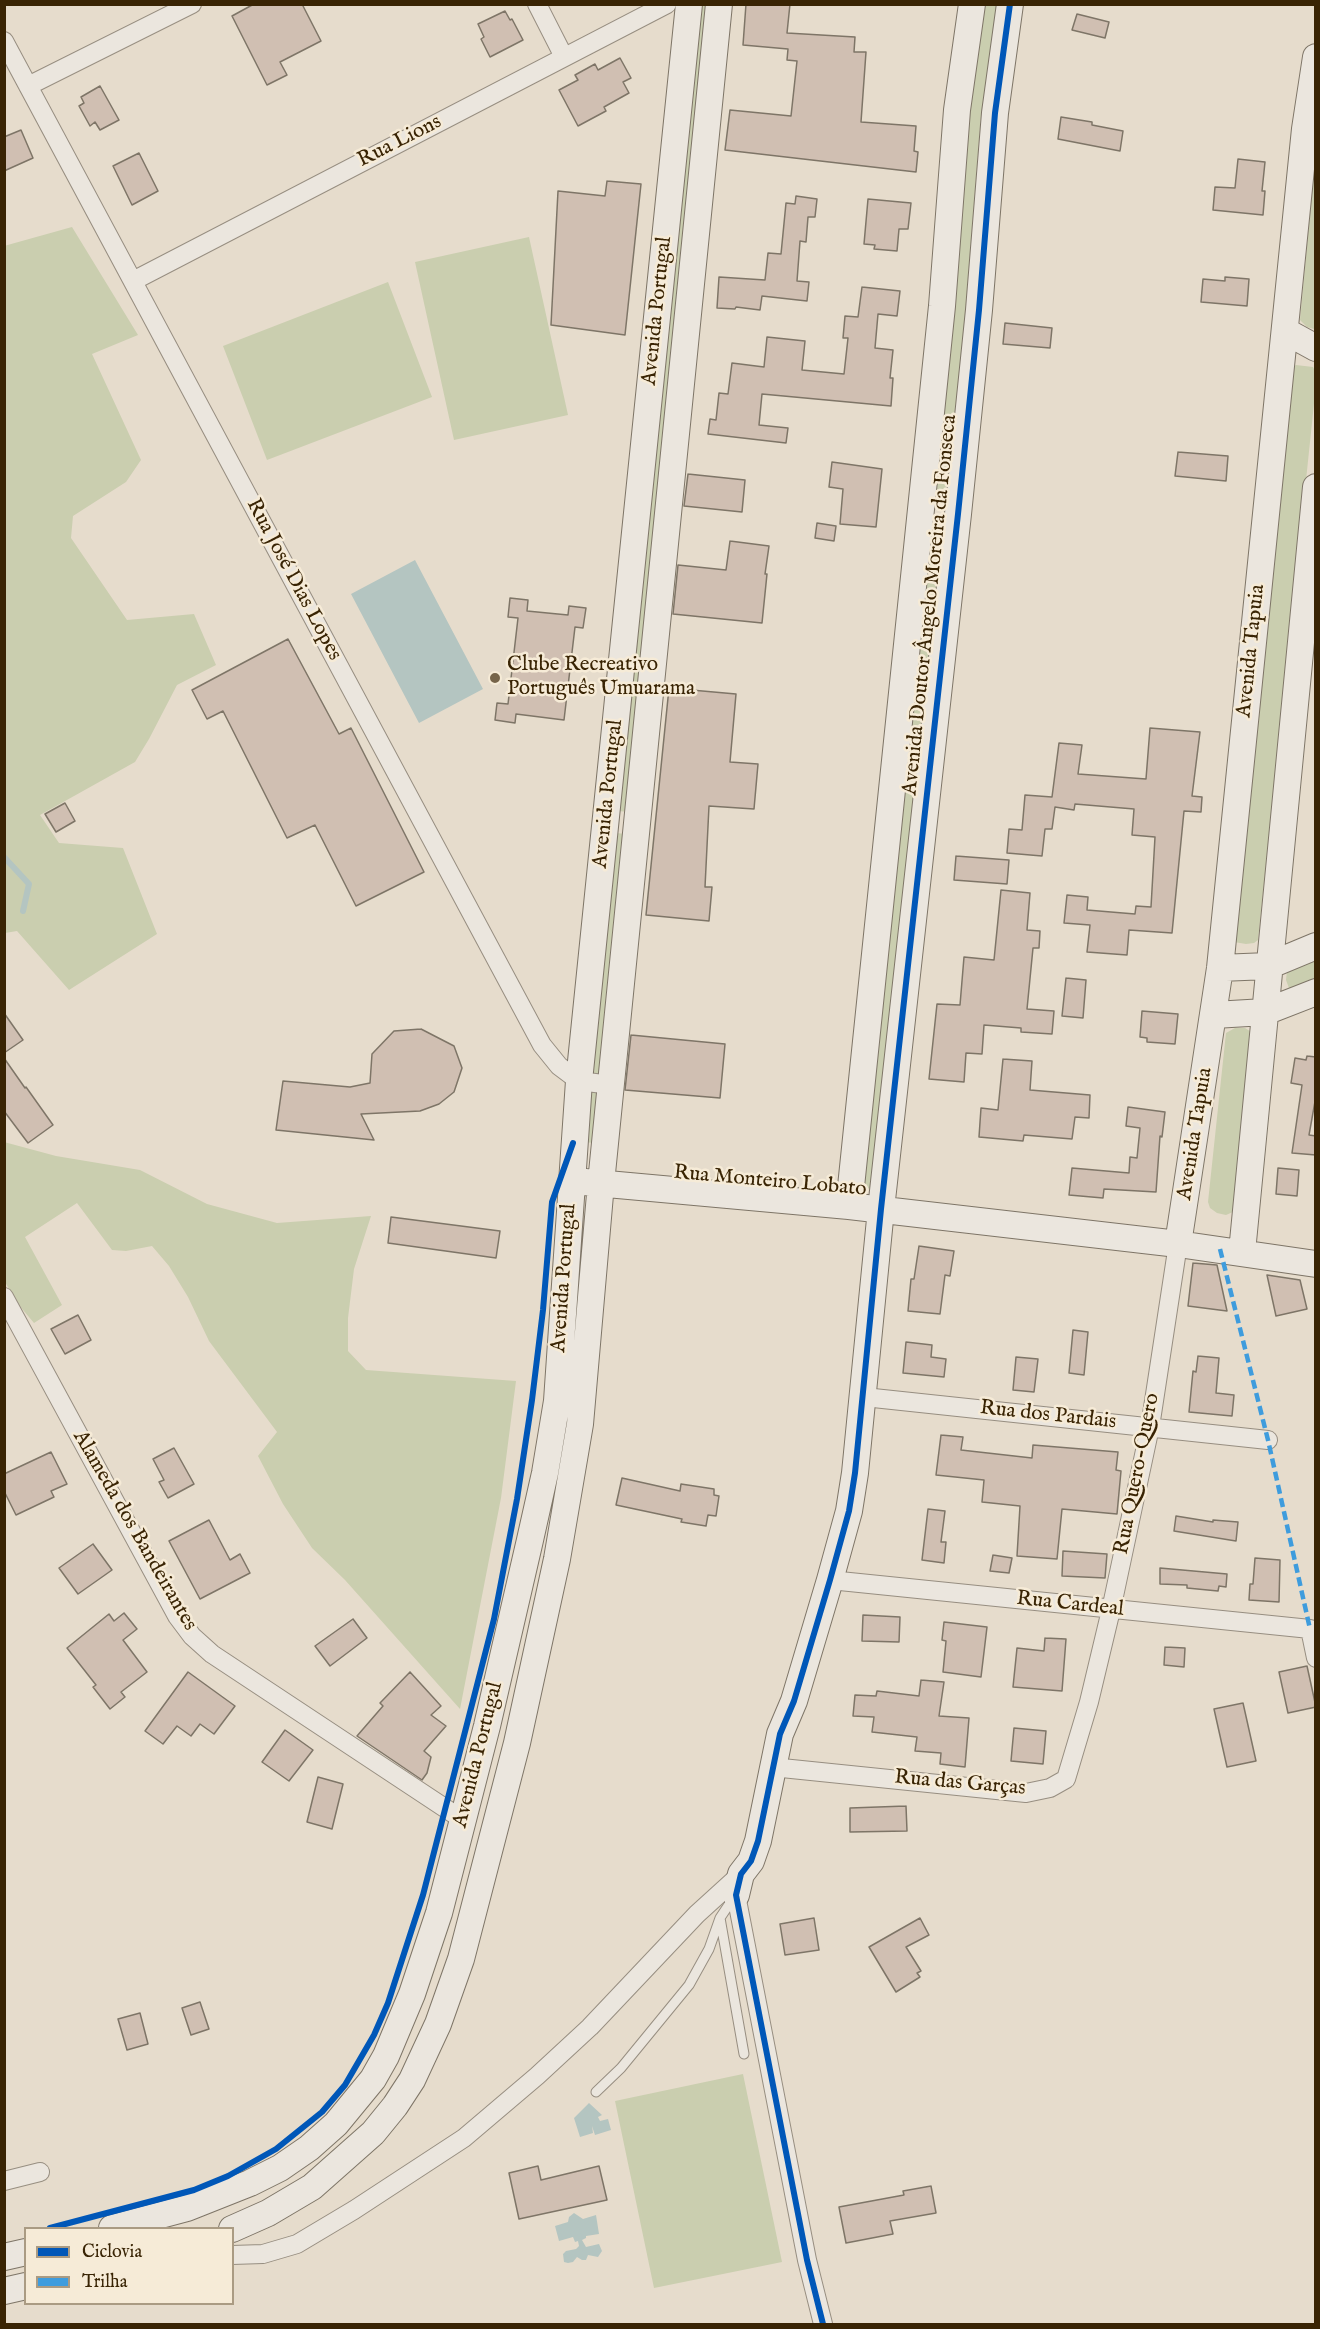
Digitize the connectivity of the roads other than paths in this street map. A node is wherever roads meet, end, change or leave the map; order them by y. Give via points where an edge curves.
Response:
1 (192, 4) edge
2 (537, 4) edge
3 (667, 4) edge
4 (689, 4) edge
5 (719, 4) edge
6 (972, 4) edge
7 (1010, 4) edge
8 (4, 41) edge
9 (564, 57) junction
10 (1316, 57) edge
11 (28, 86) junction
12 (957, 110) junction
13 (994, 113) junction
14 (133, 281) junction
15 (1285, 331) junction
16 (1316, 348) edge
17 (1316, 487) edge
18 (921, 509) junction
19 (958, 514) junction
20 (635, 540) junction
21 (665, 543) junction
22 (607, 821) junction
23 (637, 825) junction
24 (1316, 946) edge
25 (1268, 966) junction
26 (1220, 968) junction
27 (1316, 992) edge
28 (1265, 1012) junction
29 (1214, 1015) junction
30 (579, 1081) junction
31 (611, 1085) junction
32 (573, 1181) junction
33 (601, 1183) junction
34 (849, 1206) junction
35 (881, 1209) junction
36 (1178, 1244) junction
37 (1242, 1252) junction
38 (1316, 1264) edge
39 (4, 1297) edge
40 (864, 1397) junction
41 (1149, 1427) junction
42 (1268, 1440) dead end
43 (830, 1580) junction
44 (1111, 1610) junction
45 (1313, 1628) edge
46 (1316, 1658) edge
47 (1089, 1702) joint
48 (772, 1767) junction
49 (463, 1821) junction
50 (739, 1885) junction
51 (720, 1918) junction
52 (744, 2054) dead end
53 (596, 2092) dead end
54 (40, 2172) dead end
55 (4, 2181) edge
56 (119, 2227) edge
57 (234, 2228) edge
58 (24, 2252) edge
59 (234, 2255) edge
60 (4, 2257) edge
61 (24, 2286) edge
62 (4, 2291) edge
63 (823, 2325) edge

1 - 11 street
2 - 9 street
3 - 9 street, Rua Lions
4 - 20 main road, Avenida Portugal
5 - 21 main road, Avenida Portugal
6 - 12 main road, Avenida Doutor Ângelo Moreira da Fonseca
7 - 13 main road, Avenida Doutor Ângelo Moreira da Fonseca
8 - 11 street, Rua José Dias Lopes
9 - 14 street, Rua Lions
10 - 15 main road, Avenida Tapuia
11 - 14 street, Rua José Dias Lopes
12 - 13 main road
12 - 18 main road, Avenida Doutor Ângelo Moreira da Fonseca
13 - 19 main road, Avenida Doutor Ângelo Moreira da Fonseca
14 - 30 street, Rua José Dias Lopes via 542,1045 559,1066
15 - 16 main road
15 - 26 main road, Avenida Tapuia
17 - 25 main road
18 - 19 main road
18 - 34 main road, Avenida Doutor Ângelo Moreira da Fonseca
19 - 35 main road, Avenida Doutor Ângelo Moreira da Fonseca
20 - 21 main road
20 - 22 main road, Avenida Portugal
21 - 23 main road, Avenida Portugal
22 - 23 main road
22 - 30 main road, Avenida Portugal
23 - 31 main road, Avenida Portugal
24 - 25 main road
25 - 26 main road
25 - 28 main road
26 - 29 main road, Avenida Tapuia
27 - 28 main road
28 - 29 main road
28 - 37 main road
29 - 36 main road, Avenida Tapuia
30 - 31 street
30 - 32 main road, Avenida Portugal
31 - 33 main road, Avenida Portugal
32 - 33 main road, Rua Monteiro Lobato
32 - 49 main road, Avenida Portugal via 556,1401 545,1473
33 - 34 main road, Rua Monteiro Lobato
33 - 57 main road, Avenida Portugal via 580,1424 557,1559 517,1743 461,1959 438,2024 412,2080 373,2133 312,2187
34 - 35 main road, Rua Monteiro Lobato
35 - 36 main road, Rua Monteiro Lobato
35 - 40 main road, Avenida Doutor Ângelo Moreira da Fonseca
36 - 37 main road, Rua Monteiro Lobato
36 - 41 street, Rua Quero-Quero
37 - 38 main road, Rua Monteiro Lobato
39 - 49 street, Alameda dos Bandeirantes via 177,1616 192,1636 212,1654
40 - 41 street, Rua dos Pardais
40 - 43 main road, Avenida Doutor Ângelo Moreira da Fonseca via 849,1511
41 - 42 street, Rua dos Pardais
41 - 44 street, Rua Quero-Quero
43 - 44 street, Rua Cardeal
43 - 48 main road, Avenida Doutor Ângelo Moreira da Fonseca
44 - 45 street, Rua Cardeal
44 - 47 street, Rua Quero-Quero
45 - 46 street
47 - 48 street, Rua das Garças via 1066,1779 1050,1788 1026,1793
48 - 50 main road, Avenida Doutor Ângelo Moreira da Fonseca via 758,1841
49 - 56 main road, Avenida Portugal via 439,1913 402,2019 386,2056 355,2103 309,2148 260,2178 187,2208
50 - 51 lane
50 - 59 street via 697,1914 567,2048 464,2138 297,2244 264,2254
50 - 63 street via 807,2260
51 - 52 lane
51 - 53 lane via 709,1949 689,1985 621,2068
54 - 55 street
58 - 60 main road
61 - 62 main road

